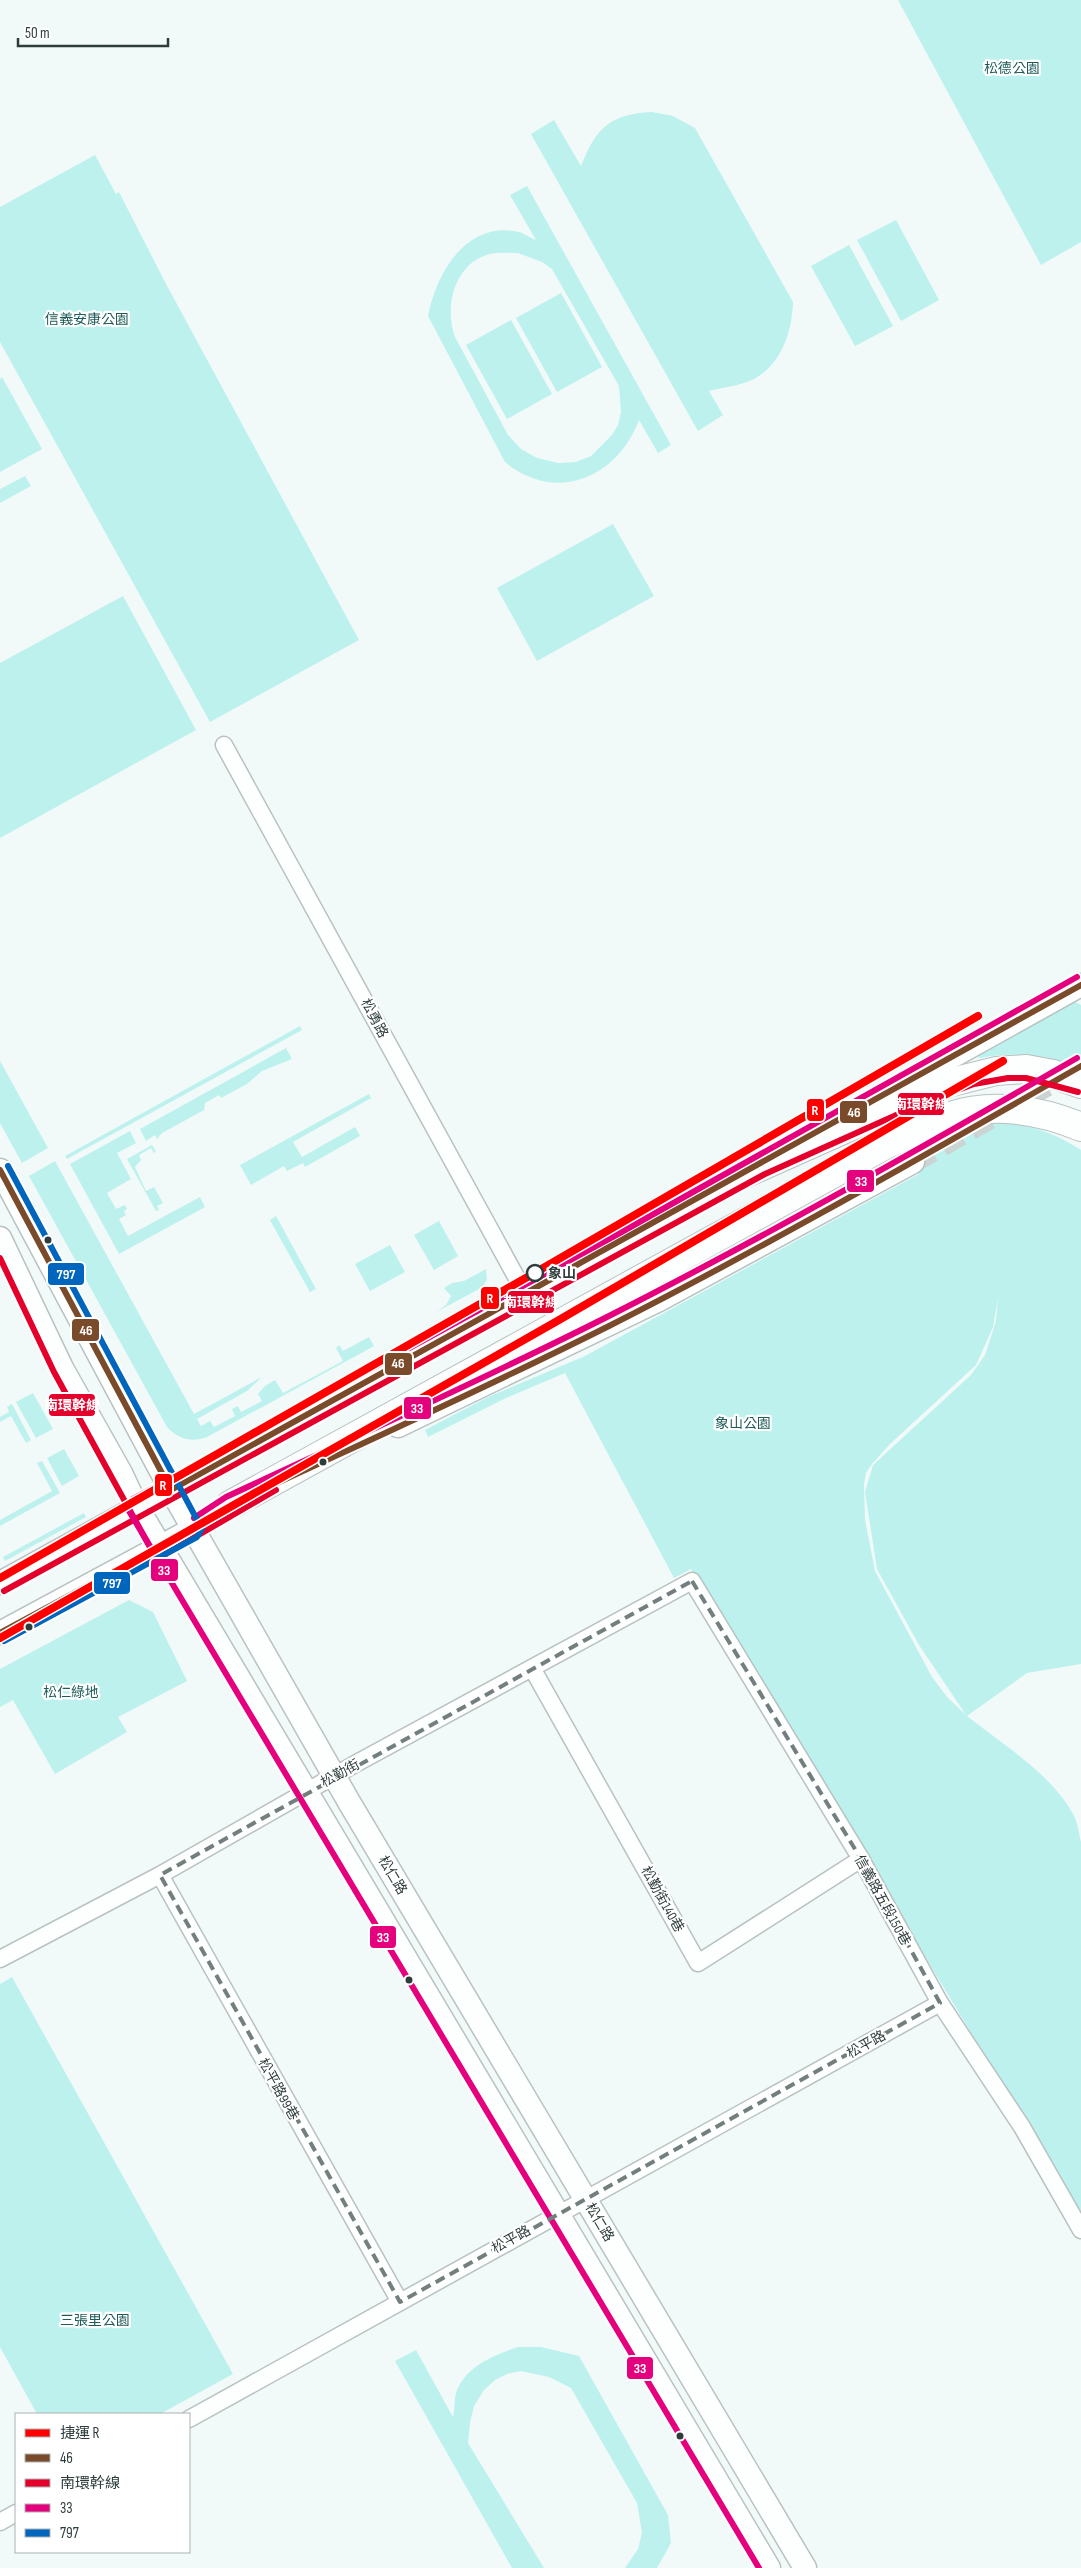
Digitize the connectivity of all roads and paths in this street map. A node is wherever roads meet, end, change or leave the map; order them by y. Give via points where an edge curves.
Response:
1 (224, 744) dead end
2 (1081, 985) edge
3 (1081, 1084) edge
4 (1081, 1128) edge
5 (913, 1162) tunnel mouth
6 (0, 1170) edge
7 (744, 1174) junction
8 (0, 1238) edge
9 (525, 1293) junction
10 (171, 1490) junction
11 (230, 1505) junction
12 (137, 1507) junction
13 (193, 1529) junction
14 (160, 1547) junction
15 (0, 1583) edge
16 (680, 1588) joint
17 (0, 1633) edge
18 (532, 1668) junction
19 (336, 1775) junction
20 (306, 1792) junction
21 (861, 1859) junction
22 (160, 1875) junction
23 (0, 1959) edge
24 (940, 2003) junction
25 (586, 2199) junction
26 (558, 2215) junction
27 (1081, 2230) edge
28 (400, 2302) junction
29 (190, 2418) edge
30 (15, 2514) edge
31 (0, 2522) edge
32 (769, 2568) edge
33 (805, 2568) edge

1 - 9 street, 松勇路
2 - 7 street
3 - 7 highway via 1053,1074 1026,1070 996,1071 948,1083
4 - 11 highway via 1025,1110 988,1109 952,1116 887,1144
5 - 11 street via 651,1305
6 - 10 street, 松仁路
7 - 9 street
8 - 12 street via 62,1368
9 - 10 street
10 - 12 street
10 - 13 street, 松仁路
11 - 13 street
12 - 14 street
12 - 15 street
13 - 14 street
13 - 19 street, 松仁路
14 - 17 street
14 - 20 street
16 - 18 street, 松勤街
16 - 21 street, 信義路五段150巷 via 692,1581
18 - 19 street, 松勤街
18 - 21 street, 松勤街140巷 via 698,1963
19 - 20 street, 松勤街
19 - 25 street, 松仁路 via 349,1802
20 - 22 street, 松勤街
20 - 26 street
21 - 24 street, 信義路五段150巷
22 - 23 street, 松勤街
22 - 28 street, 松平路99巷
24 - 25 street, 松平路
24 - 27 street, 信義路五段150巷 via 1022,2127
25 - 26 street, 松平路
25 - 33 street, 松仁路
26 - 28 street, 松平路
26 - 32 street
28 - 29 street, 松平路
30 - 31 street

